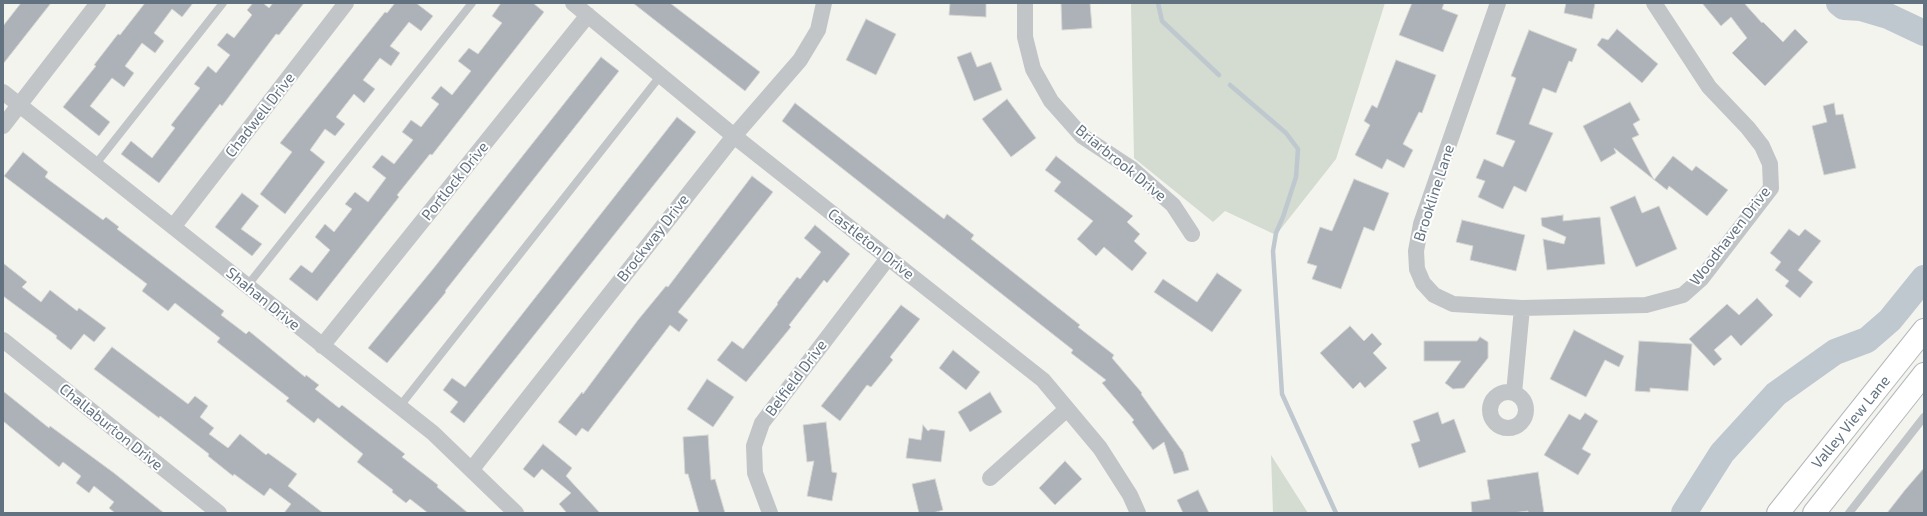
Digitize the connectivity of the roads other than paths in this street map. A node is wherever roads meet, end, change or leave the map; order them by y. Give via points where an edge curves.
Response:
1 (98, 3) edge
2 (223, 3) edge
3 (346, 3) edge
4 (472, 3) edge
5 (573, 3) edge
6 (824, 3) edge
7 (1025, 3) edge
8 (1498, 3) edge
9 (1654, 3) edge
10 (588, 15) junction
11 (661, 76) junction
12 (3, 92) edge
13 (20, 105) junction
14 (3, 126) edge
15 (734, 136) junction
16 (95, 165) junction
17 (173, 227) junction
18 (1192, 234) dead end
19 (888, 258) junction
20 (247, 286) junction
21 (1522, 308) junction
22 (1924, 330) edge
23 (3, 340) edge
24 (322, 346) junction
25 (1924, 374) edge
26 (1514, 393) dead end
27 (400, 406) junction
28 (1067, 408) junction
29 (1924, 417) edge
30 (472, 469) junction
31 (990, 478) dead end
32 (219, 513) edge
33 (516, 513) edge
34 (770, 513) edge
35 (1138, 513) edge
36 (1778, 513) edge
37 (1814, 513) edge
38 (1849, 513) edge

1 - 13 street
2 - 16 lane
3 - 17 street, Chadwell Drive
4 - 20 lane
5 - 10 street, Castleton Drive
6 - 15 street, Brockway Drive via 818,30 800,60
7 - 18 street, Briarbrook Drive via 1025,37 1033,70 1051,101 1082,136 1132,169 1173,205
8 - 21 street, Brookline Lane via 1421,224 1416,251 1417,269 1423,284 1434,294 1454,304
9 - 21 street, Woodhaven Drive via 1709,87 1762,146 1770,164 1771,188 1701,279 1683,295 1646,305
10 - 11 street, Castleton Drive
10 - 24 street, Portlock Drive
11 - 15 street, Castleton Drive
11 - 27 lane
12 - 13 street, Shahan Drive
13 - 14 street
13 - 16 street, Shahan Drive
15 - 19 street, Castleton Drive
15 - 30 street, Brockway Drive
16 - 17 street, Shahan Drive
17 - 20 street, Shahan Drive
19 - 28 street, Castleton Drive via 1043,380
19 - 34 street, Belfield Drive via 762,423 754,446 755,473
20 - 24 street, Shahan Drive
21 - 26 street
22 - 36 main road, Valley View Lane
23 - 32 street, Challaburton Drive
24 - 27 street, Shahan Drive
25 - 37 main road, Valley View Lane
27 - 30 street, Shahan Drive
28 - 31 street
28 - 35 street, Castleton Drive via 1100,448 1130,495
29 - 38 lane
30 - 33 street, Shahan Drive

